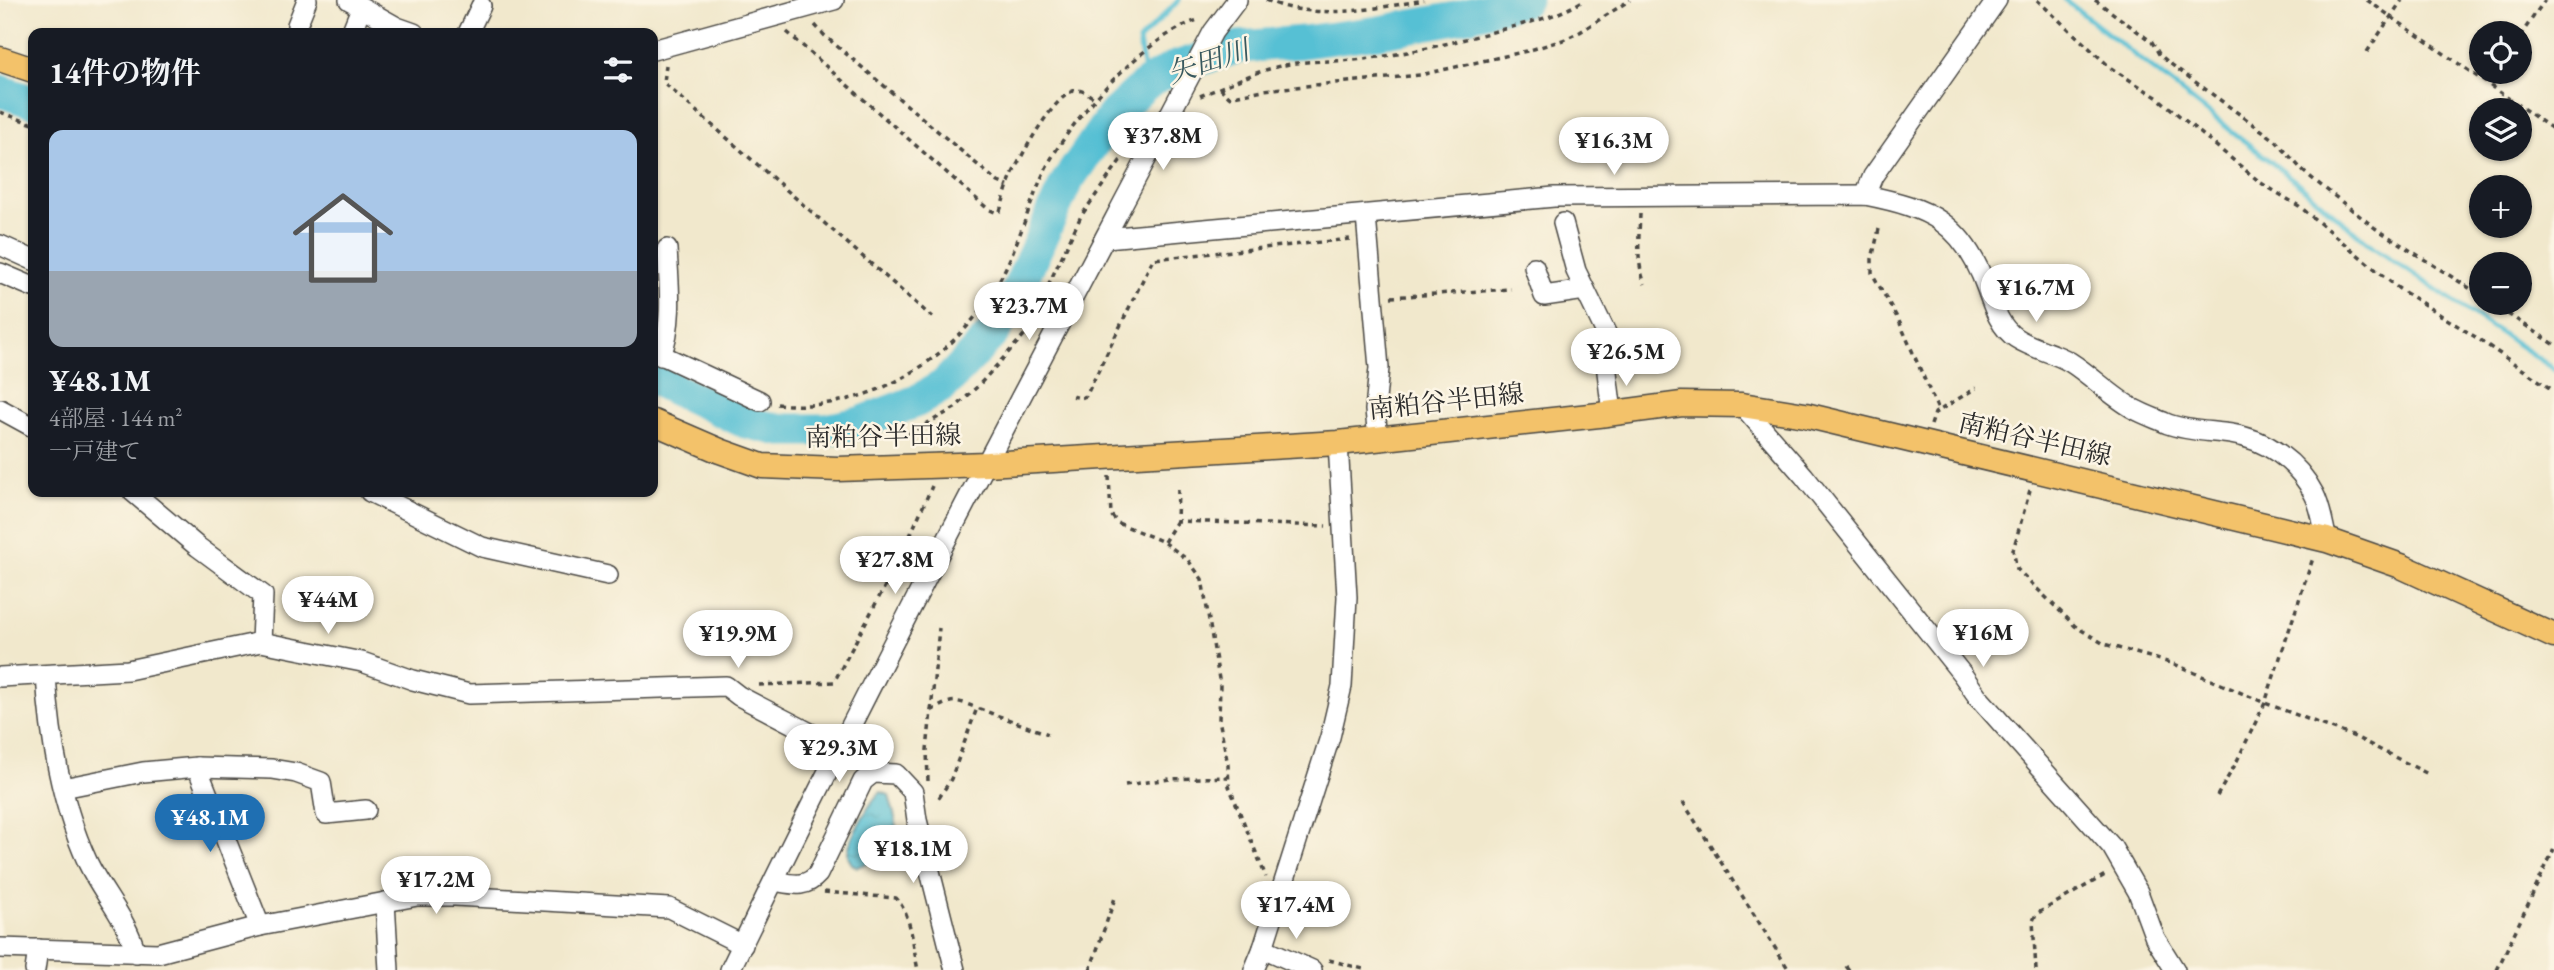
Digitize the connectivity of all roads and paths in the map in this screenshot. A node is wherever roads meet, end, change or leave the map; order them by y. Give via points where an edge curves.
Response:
1 (307, 0) edge
2 (834, 0) edge
3 (1237, 0) edge
4 (1266, 0) edge
5 (1424, 0) edge
6 (1584, 0) edge
7 (1630, 0) edge
8 (1997, 0) edge
9 (2037, 0) edge
10 (2095, 0) edge
11 (2367, 0) edge
12 (2402, 0) edge
13 (2545, 0) edge
14 (1398, 2) edge
15 (355, 4) edge
16 (481, 6) dead end
17 (805, 8) junction
18 (382, 9) edge
19 (2391, 16) junction
20 (776, 17) junction
21 (2530, 21) edge
22 (297, 25) dead end
23 (1217, 26) junction
24 (352, 28) edge
25 (407, 28) edge
26 (470, 28) edge
27 (659, 49) edge
28 (2367, 52) dead end
29 (0, 59) edge
30 (28, 69) edge
31 (2469, 70) edge
32 (2488, 84) edge
33 (1220, 88) junction
34 (1181, 93) junction
35 (1096, 99) junction
36 (0, 112) edge
37 (28, 122) edge
38 (2554, 130) edge
39 (1148, 157) junction
40 (1008, 186) junction
41 (1865, 195) junction
42 (1641, 197) junction
43 (1366, 216) junction
44 (1563, 223) dead end
45 (1879, 229) dead end
46 (1367, 237) junction
47 (1106, 239) junction
48 (0, 245) edge
49 (667, 249) dead end
50 (28, 258) edge
51 (1534, 267) dead end
52 (0, 273) edge
53 (1645, 284) dead end
54 (28, 285) edge
55 (2469, 288) edge
56 (1511, 289) dead end
57 (1585, 290) junction
58 (1374, 298) junction
59 (2509, 315) edge
60 (933, 318) dead end
61 (2554, 344) edge
62 (658, 353) edge
63 (658, 354) edge
64 (1976, 388) dead end
65 (2554, 391) edge
66 (1072, 396) dead end
67 (760, 401) joint
68 (1742, 405) junction
69 (0, 409) edge
70 (1938, 412) junction
71 (1612, 413) junction
72 (28, 424) edge
73 (658, 424) edge
74 (1378, 438) junction
75 (1338, 443) junction
76 (1924, 443) junction
77 (1108, 456) junction
78 (987, 464) junction
79 (934, 466) junction
80 (2035, 470) junction
81 (1178, 489) dead end
82 (139, 497) edge
83 (380, 497) edge
84 (1177, 521) junction
85 (1345, 531) junction
86 (2323, 539) junction
87 (1164, 542) junction
88 (608, 575) dead end
89 (939, 628) dead end
90 (2554, 636) edge
91 (261, 642) junction
92 (46, 676) junction
93 (0, 677) edge
94 (726, 686) junction
95 (2265, 704) junction
96 (977, 708) junction
97 (931, 711) junction
98 (1048, 734) dead end
99 (839, 748) junction
100 (197, 767) junction
101 (2428, 774) dead end
102 (1229, 777) junction
103 (928, 782) dead end
104 (1125, 785) dead end
105 (63, 789) junction
106 (2217, 796) dead end
107 (939, 798) dead end
108 (1683, 802) dead end
109 (366, 810) dead end
110 (2554, 849) edge
111 (2122, 865) junction
112 (774, 881) junction
113 (807, 883) junction
114 (1116, 895) dead end
115 (1279, 897) junction
116 (385, 902) junction
117 (260, 926) junction
118 (743, 944) junction
119 (0, 948) edge
120 (1263, 948) junction
121 (38, 950) junction
122 (146, 959) edge
123 (35, 970) edge
124 (389, 970) edge
125 (730, 970) edge
126 (918, 970) edge
127 (955, 970) edge
128 (1090, 970) edge
129 (1254, 970) edge
130 (1312, 970) edge
131 (1789, 970) edge
132 (2036, 970) edge
133 (2175, 970) edge
134 (2497, 970) edge

1 - 22 street
2 - 17 street
3 - 23 street
4 - 14 path via 1301,10 1334,11
5 - 14 path
6 - 33 path via 1537,22 1473,38 1415,52 1288,64
7 - 33 path via 1563,40 1433,72 1228,97
8 - 41 street via 1873,176
9 - 65 path via 2111,68 2158,98 2261,183 2299,206 2398,288
10 - 55 path via 2152,42 2168,62 2275,140 2304,172 2365,220
11 - 19 path
12 - 19 path
13 - 21 path
15 - 18 street
15 - 24 street
16 - 26 street
17 - 20 street
17 - 40 path via 825,36
18 - 25 street
19 - 28 path
19 - 31 path
20 - 27 street
20 - 40 path via 988,209 999,211
23 - 34 street
23 - 35 path via 1197,20 1166,34
27 - 60 path via 667,58 664,83
29 - 30 main road
32 - 38 path
33 - 34 path via 1189,100
34 - 39 street
35 - 40 path via 1074,90 1059,100
35 - 67 path via 1046,169 995,288 954,341 920,369 856,397 810,405
36 - 37 path
39 - 47 street
39 - 79 path via 1131,153 1099,189 1081,216 1025,334 955,408 910,433 920,456
41 - 42 street
41 - 86 street via 1923,209 1940,219 1959,237 1981,271 2002,324 2016,338 2070,362 2134,409 2172,426 2248,437 2273,449 2315,494
42 - 43 street via 1554,197
42 - 53 path via 1638,250
43 - 46 street
43 - 47 street
44 - 57 street
45 - 70 path via 1872,273 1899,321
46 - 58 street
46 - 66 path via 1153,259 1086,396
47 - 78 street
48 - 50 street
49 - 62 street via 668,338
51 - 57 street via 1543,302
52 - 54 street
56 - 58 path
57 - 71 street via 1610,341 1607,372
58 - 74 street
59 - 61 path
63 - 67 street
64 - 70 path
68 - 71 main road, 南粕谷半田線 via 1682,404
68 - 76 main road, 南粕谷半田線
68 - 111 street via 1804,476 1978,697 2112,847
69 - 72 street
70 - 76 path
71 - 74 main road, 南粕谷半田線
73 - 79 main road, 南粕谷半田線 via 762,466
74 - 75 main road, 南粕谷半田線
75 - 77 main road, 南粕谷半田線
75 - 85 street
76 - 80 main road, 南粕谷半田線
77 - 78 main road, 南粕谷半田線
77 - 87 path via 1111,515 1123,526
78 - 79 main road, 南粕谷半田線
78 - 99 street
79 - 94 path via 929,490 901,556 834,682
80 - 86 main road, 南粕谷半田線
80 - 95 path via 2013,550 2017,569 2030,583 2076,626 2104,644 2174,664
81 - 84 path
82 - 91 street via 263,595
83 - 88 street via 482,547
84 - 85 path via 1331,526
84 - 87 path
85 - 115 street via 1342,686
86 - 90 main road, 南粕谷半田線 via 2401,566
86 - 95 path
87 - 102 path via 1202,579 1220,685 1219,719
89 - 97 path
91 - 92 street via 128,670
91 - 94 street via 362,662 469,694
92 - 93 street
92 - 105 street via 49,720
94 - 99 street
95 - 101 path via 2355,737
95 - 106 path
96 - 97 path via 950,700
96 - 98 path
96 - 107 path via 951,779
97 - 103 path
99 - 112 street
100 - 105 street via 143,772
100 - 109 street via 296,773 321,782 326,814
100 - 117 street
102 - 104 path
102 - 115 path via 1261,868
105 - 122 street via 89,865
108 - 131 path
110 - 134 path
111 - 132 path via 2036,914
111 - 133 street
112 - 113 street
112 - 118 street
113 - 126 path via 827,893 896,898 909,925
113 - 127 street via 818,874 863,781 873,773 896,774 913,792
114 - 128 path
115 - 120 street
116 - 117 street
116 - 118 street via 455,896 669,908
116 - 124 street
117 - 122 street
118 - 125 street
119 - 121 street
120 - 129 street
120 - 130 street
121 - 122 street
121 - 123 street

